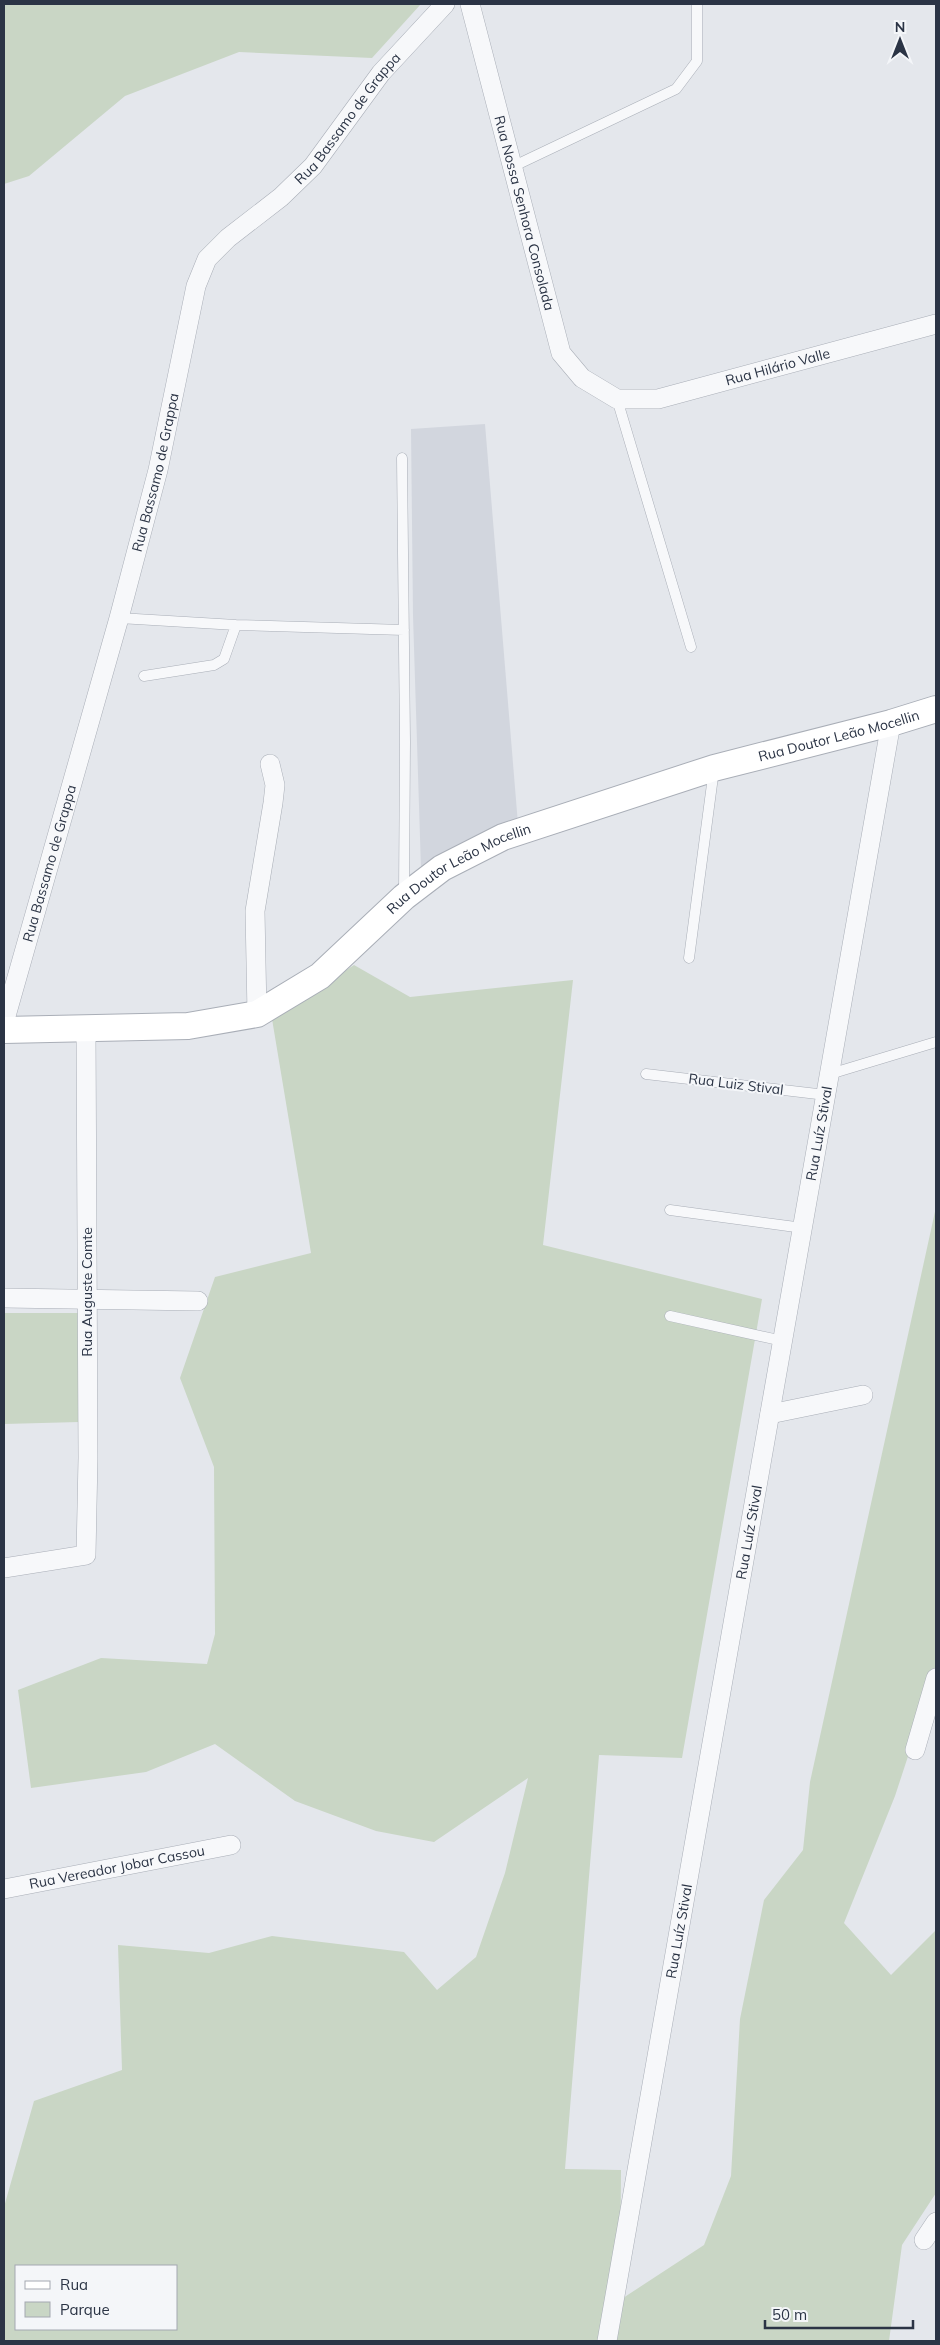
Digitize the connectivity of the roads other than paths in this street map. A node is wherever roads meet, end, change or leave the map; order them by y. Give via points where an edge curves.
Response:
1 (445, 4) edge
2 (470, 4) edge
3 (697, 4) edge
4 (512, 167) junction
5 (936, 324) edge
6 (617, 399) junction
7 (402, 458) dead end
8 (119, 618) junction
9 (236, 625) junction
10 (404, 630) junction
11 (691, 647) dead end
12 (144, 676) dead end
13 (936, 709) edge
14 (891, 723) junction
15 (270, 764) dead end
16 (714, 768) junction
17 (404, 897) junction
18 (689, 958) dead end
19 (256, 1014) junction
20 (4, 1023) edge
21 (86, 1028) junction
22 (4, 1030) edge
23 (936, 1042) edge
24 (646, 1074) dead end
25 (830, 1074) junction
26 (826, 1095) junction
27 (670, 1210) dead end
28 (802, 1228) junction
29 (4, 1298) edge
30 (86, 1300) junction
31 (198, 1301) dead end
32 (670, 1316) dead end
33 (783, 1341) junction
34 (863, 1395) dead end
35 (770, 1414) junction
36 (4, 1568) edge
37 (936, 1678) edge
38 (915, 1750) dead end
39 (231, 1845) dead end
40 (4, 1889) edge
41 (936, 2222) edge
42 (924, 2240) dead end
43 (607, 2341) edge

1 - 8 street, Rua Bassamo de Grappa via 381,73 313,166 207,259 196,286 158,470
2 - 4 street, Rua Nossa Senhora Consolada
3 - 4 lane via 697,61 676,89
4 - 6 street, Rua Nossa Senhora Consolada via 560,353 582,378
5 - 6 street, Rua Hilário Valle via 658,399
6 - 11 lane
7 - 10 lane
8 - 9 lane
8 - 20 street, Rua Bassamo de Grappa
9 - 10 lane
9 - 12 lane via 224,659 214,665
10 - 17 lane
13 - 14 street, Rua Doutor Leão Mocellin
14 - 16 street, Rua Doutor Leão Mocellin
14 - 25 street, Rua Luíz Stival
15 - 19 street via 275,785 255,911
16 - 17 street, Rua Doutor Leão Mocellin via 503,837 442,868
16 - 18 lane
17 - 19 street, Rua Doutor Leão Mocellin via 320,976
19 - 21 street, Rua Doutor Leão Mocellin via 188,1026
21 - 22 street, Rua Doutor Leão Mocellin
21 - 30 street, Rua Auguste Comte
23 - 25 lane
24 - 26 lane, Rua Luiz Stival
25 - 26 street, Rua Luíz Stival
26 - 28 street, Rua Luíz Stival
27 - 28 lane
28 - 33 street, Rua Luíz Stival
29 - 30 street
30 - 31 street
30 - 36 street, Rua Auguste Comte via 86,1555
32 - 33 lane
33 - 35 street, Rua Luíz Stival
34 - 35 street
35 - 43 street, Rua Luíz Stival
37 - 38 street
39 - 40 street, Rua Vereador Jobar Cassou
41 - 42 street

